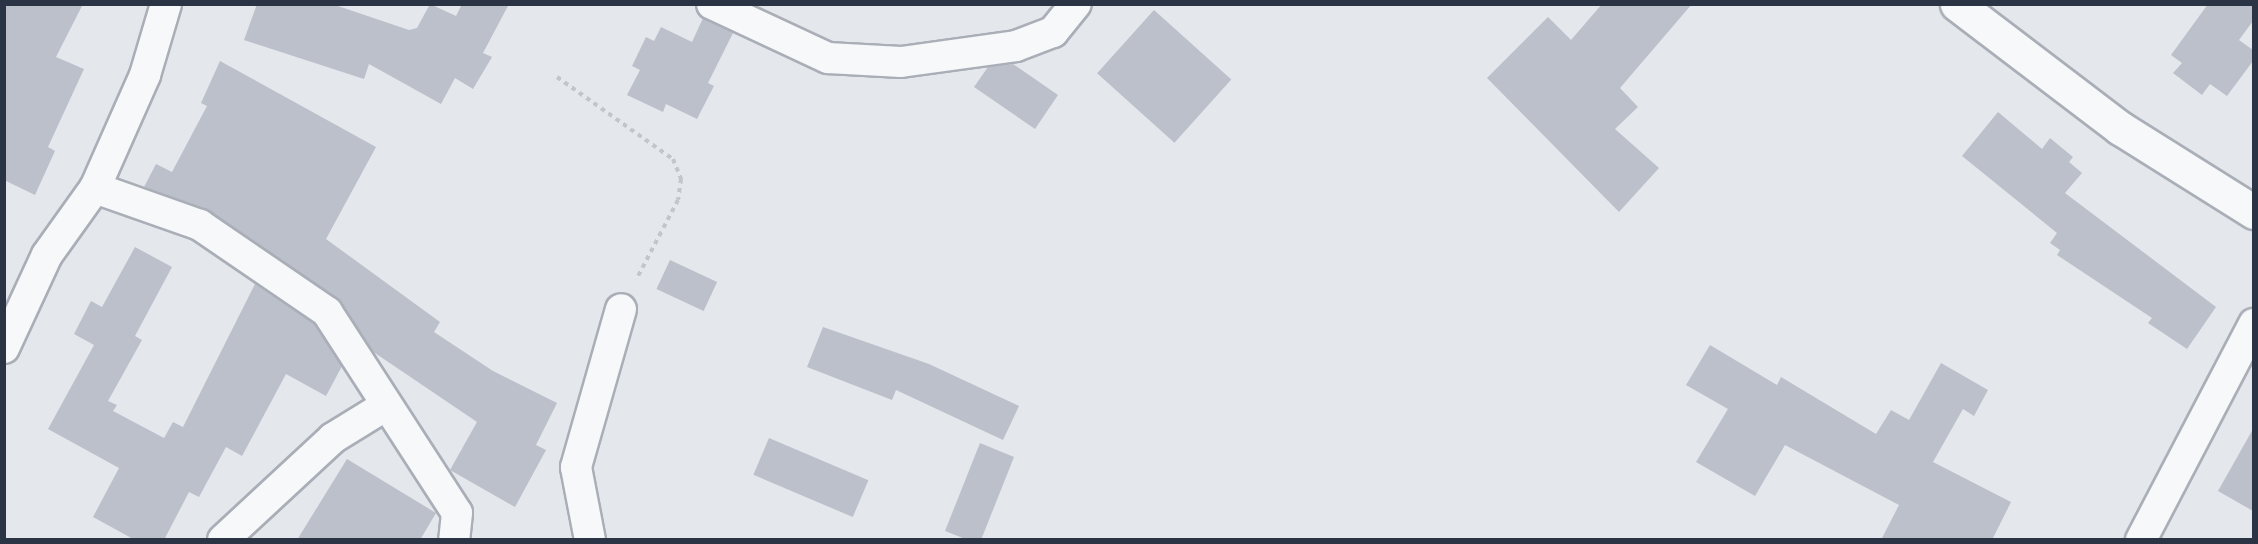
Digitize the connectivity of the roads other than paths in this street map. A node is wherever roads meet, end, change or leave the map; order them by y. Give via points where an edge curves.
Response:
1 (166, 4) edge
2 (712, 4) edge
3 (1076, 4) edge
4 (1957, 4) edge
5 (95, 188) junction
6 (2253, 212) edge
7 (621, 309) road end
8 (2253, 324) edge
9 (4, 348) edge
10 (385, 406) junction
11 (223, 540) edge
12 (454, 540) edge
13 (590, 540) edge
14 (2141, 540) edge

1 - 5 street via 146,75
2 - 3 street via 828,58 901,62 1016,46 1053,32
4 - 6 street via 2120,128
5 - 9 street via 47,255
5 - 10 street via 200,225 327,312
7 - 13 street via 576,467
8 - 14 street
10 - 11 street via 333,438
10 - 12 street via 457,513

